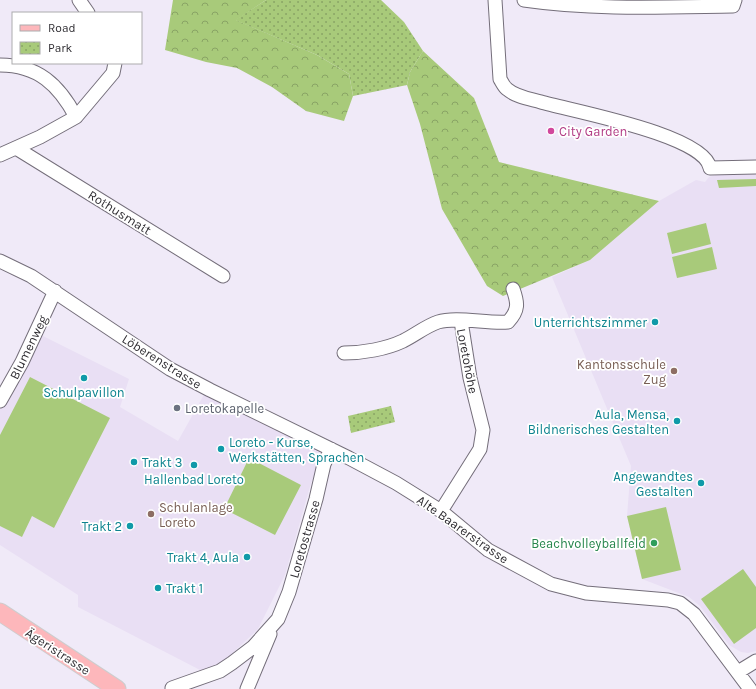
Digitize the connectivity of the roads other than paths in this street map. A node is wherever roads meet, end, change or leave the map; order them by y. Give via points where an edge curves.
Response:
1 (79, 0) edge
2 (495, 0) edge
3 (524, 0) edge
4 (735, 0) edge
5 (87, 12) edge
6 (115, 64) edge
7 (0, 65) edge
8 (76, 117) junction
9 (16, 148) junction
10 (0, 155) edge
11 (756, 167) edge
12 (0, 261) edge
13 (223, 276) dead end
14 (513, 289) dead end
15 (55, 291) junction
16 (461, 321) junction
17 (344, 353) dead end
18 (0, 401) edge
19 (331, 449) junction
20 (441, 511) junction
21 (0, 612) edge
22 (272, 626) junction
23 (756, 661) edge
24 (738, 672) junction
25 (172, 688) edge
26 (117, 689) edge
27 (247, 689) edge
28 (750, 689) edge

1 - 5 street
2 - 11 street via 500,79 507,89 517,95 625,122 687,144 706,158 710,168
3 - 4 street via 630,8 733,6
6 - 8 street via 113,73
7 - 8 street via 16,65 34,70 68,101
8 - 9 street
9 - 10 street
9 - 13 street, Rothusmatt
12 - 15 street, Löberenstrasse
14 - 16 street via 517,302 515,314 508,322
15 - 18 street, Blumenweg via 22,362
15 - 19 street, Löberenstrasse via 170,369
16 - 17 street, Loretohöhe via 440,322 390,345 356,353
16 - 20 street, Loretohöhe via 470,378 483,430 480,449
19 - 20 street, Alte Baarerstrasse via 396,483
19 - 22 street, Loretostrasse via 324,464 289,592 278,619
20 - 24 street, Alte Baarerstrasse via 488,550 551,584 586,593 680,603 694,614
21 - 26 main road, Ägeristrasse
22 - 25 street, Loretostrasse via 254,647 220,671
22 - 27 street, Loretostrasse
23 - 24 street
24 - 28 street, Alte Baarerstrasse

